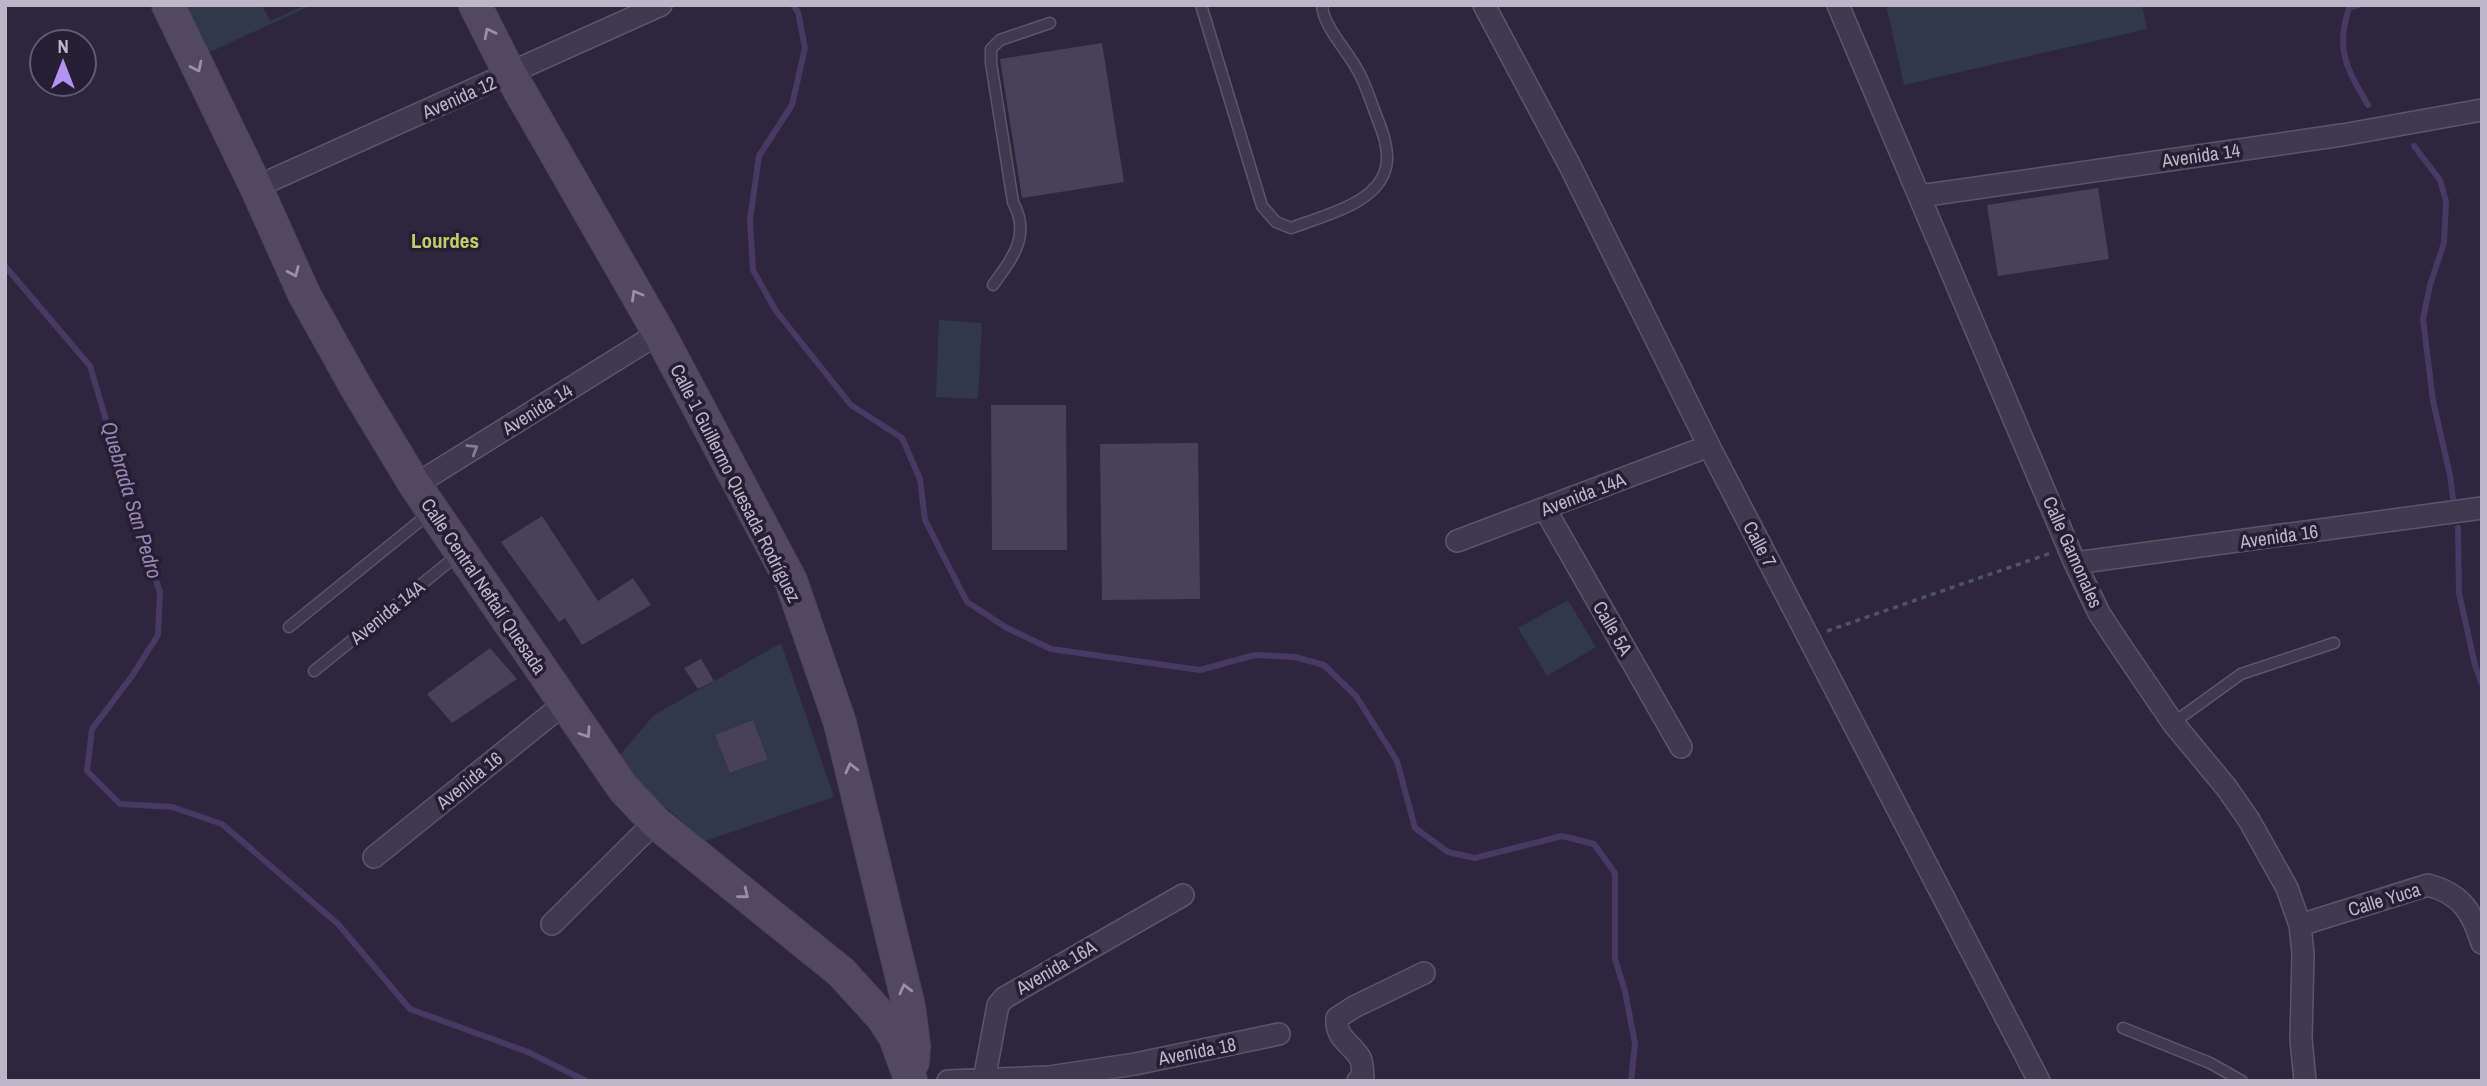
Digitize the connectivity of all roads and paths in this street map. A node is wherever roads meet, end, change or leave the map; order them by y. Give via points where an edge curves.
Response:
1 (167, 5) edge
2 (475, 5) edge
3 (660, 5) edge
4 (1201, 5) edge
5 (1322, 5) edge
6 (1484, 5) edge
7 (1838, 5) edge
8 (1050, 23) dead end
9 (510, 75) junction
10 (2482, 110) edge
11 (256, 187) junction
12 (1920, 196) junction
13 (993, 285) dead end
14 (659, 333) junction
15 (1709, 446) junction
16 (415, 485) junction
17 (2482, 508) edge
18 (1545, 509) junction
19 (433, 511) junction
20 (1457, 541) dead end
21 (461, 552) junction
22 (2072, 555) junction
23 (289, 627) dead end
24 (1809, 637) junction
25 (2334, 643) dead end
26 (313, 671) dead end
27 (565, 703) junction
28 (2172, 723) junction
29 (1681, 747) dead end
30 (655, 822) junction
31 (374, 858) dead end
32 (1183, 895) dead end
33 (552, 925) dead end
34 (2300, 925) junction
35 (892, 942) junction
36 (2482, 943) edge
37 (841, 972) junction
38 (1424, 973) dead end
39 (2123, 1028) dead end
40 (1279, 1034) dead end
41 (984, 1080) edge
42 (912, 1081) edge
43 (948, 1081) edge
44 (1359, 1081) edge
45 (2039, 1081) edge
46 (2242, 1081) edge
47 (2305, 1081) edge

1 -> 11 main road, Calle Central Neftalí Quesada
9 -> 2 main road, Calle 1 Guillermo Quesada Rodríguez
3 - 9 street, Avenida 12
4 - 5 lane via 1262,206 1276,222 1291,228 1360,200 1387,167 1387,148 1359,72
6 - 15 street, Calle 7
7 - 12 street, Calle Gamonales
8 - 13 lane via 1000,40 991,49 1013,202 1022,229 1014,256
9 - 11 street, Avenida 12
14 -> 9 main road, Calle 1 Guillermo Quesada Rodríguez
10 - 12 street, Avenida 14 via 2342,135
11 -> 16 main road, Calle Central Neftalí Quesada via 304,294
12 - 22 street, Calle Gamonales
16 -> 14 street, Avenida 14
35 -> 14 main road, Calle 1 Guillermo Quesada Rodríguez via 840,723 791,581
15 - 18 street, Avenida 14A
15 - 24 street, Calle 7
16 - 19 main road, Calle Central Neftalí Quesada
17 - 22 street, Avenida 16
18 - 20 street, Avenida 14A
18 - 29 street, Calle 5A
19 - 21 main road, Calle Central Neftalí Quesada
19 - 23 lane
21 - 26 lane, Avenida 14A
21 - 27 main road, Calle Central Neftalí Quesada
22 - 24 path
22 - 28 street, Calle Gamonales via 2099,613
24 - 45 street, Calle 7
25 - 28 lane via 2241,674
27 -> 30 main road, Calle Central Neftalí Quesada via 623,788
27 - 31 street, Avenida 16
28 - 34 street, Calle Gamonales via 2249,820 2287,888
30 - 33 street
30 -> 37 main road, Calle Central Neftalí Quesada
32 - 41 street, Avenida 16A via 1004,998 998,1005
34 - 36 street, Calle Yuca via 2428,885 2443,889 2472,914
34 - 47 street, Calle Gamonales
35 - 37 main road via 886,961 870,973
42 -> 35 main road, Calle 1 Guillermo Quesada Rodríguez via 909,1007
37 - 42 main road, Calle Central Neftalí Quesada via 882,1017
38 - 44 street via 1337,1018 1340,1036 1362,1061
39 - 46 lane
40 - 41 street, Avenida 18 via 1135,1064 1049,1077
41 - 43 street, Avenida 18

